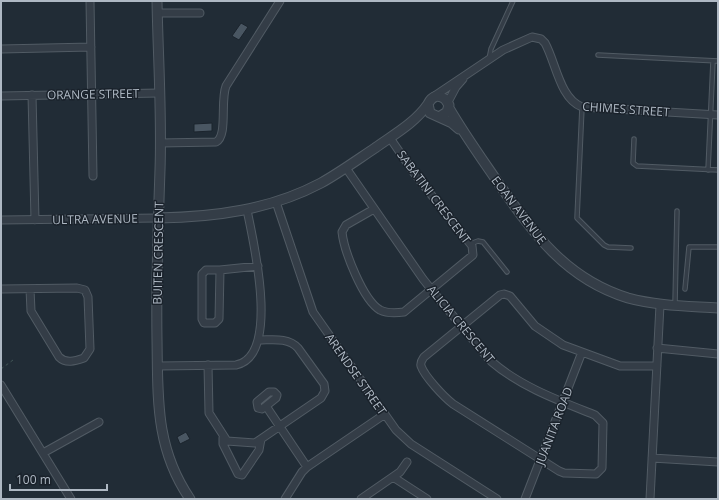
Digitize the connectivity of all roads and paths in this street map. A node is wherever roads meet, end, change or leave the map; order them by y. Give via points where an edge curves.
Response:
1 (90, 1) edge
2 (157, 1) edge
3 (280, 1) edge
4 (513, 1) edge
5 (158, 13) junction
6 (200, 13) dead end
7 (91, 47) junction
8 (1, 49) edge
9 (598, 55) dead end
10 (488, 60) junction
11 (713, 61) junction
12 (718, 61) edge
13 (467, 75) junction
14 (159, 93) junction
15 (91, 94) junction
16 (32, 95) junction
17 (1, 96) edge
18 (431, 101) junction
19 (449, 105) junction
20 (582, 107) junction
21 (710, 114) junction
22 (718, 115) edge
23 (439, 117) junction
24 (405, 126) junction
25 (467, 137) junction
26 (390, 138) junction
27 (634, 139) dead end
28 (160, 143) junction
29 (346, 168) junction
30 (708, 170) junction
31 (718, 170) edge
32 (93, 176) dead end
33 (276, 202) junction
34 (374, 209) junction
35 (247, 210) junction
36 (677, 210) dead end
37 (158, 218) junction
38 (1, 220) edge
39 (35, 220) junction
40 (470, 244) junction
41 (631, 248) dead end
42 (718, 248) edge
43 (258, 266) junction
44 (220, 270) junction
45 (507, 272) dead end
46 (1, 289) edge
47 (30, 289) junction
48 (684, 289) dead end
49 (432, 290) junction
50 (660, 305) junction
51 (675, 306) junction
52 (718, 308) edge
53 (462, 326) junction
54 (259, 340) junction
55 (657, 348) junction
56 (582, 352) junction
57 (718, 354) edge
58 (13, 360) dead end
59 (158, 366) junction
60 (208, 366) junction
61 (657, 366) junction
62 (1, 369) edge
63 (1, 385) edge
64 (563, 402) junction
65 (266, 406) dead end
66 (385, 414) junction
67 (99, 422) dead end
68 (279, 426) junction
69 (223, 438) junction
70 (261, 439) junction
71 (43, 454) junction
72 (652, 458) junction
73 (541, 459) junction
74 (407, 462) dead end
75 (718, 462) edge
76 (308, 467) junction
77 (393, 477) junction
78 (288, 498) edge
79 (71, 499) edge
80 (190, 499) edge
81 (361, 499) edge
82 (427, 499) edge
83 (497, 499) edge
84 (526, 499) edge
85 (650, 499) edge

1 - 7 street
2 - 5 street, BUITEN CRESCENT
3 - 28 street via 226,86 222,100 223,134 220,140
4 - 10 lane
5 - 6 street
5 - 14 street, BUITEN CRESCENT
7 - 8 street
7 - 15 street
9 - 11 lane
10 - 13 street, CHIMES STREET
10 - 20 street, CHIMES STREET via 523,39 541,39 548,48 567,96
11 - 12 lane
11 - 21 lane
13 - 18 street, CHIMES STREET
13 - 19 street, CHIMES STREET via 456,87
14 - 15 street, ORANGE STREET
14 - 28 street, BUITEN CRESCENT
15 - 16 street, ORANGE STREET
15 - 32 street
16 - 17 street
16 - 39 street, ORANGE STREET
18 - 19 street via 442,96
18 - 23 street via 430,113
18 - 24 street, ULTRA AVENUE
19 - 23 street via 444,115
19 - 25 street, EOAN AVENUE
20 - 21 street, CHIMES STREET
20 - 41 lane via 577,218 604,245
21 - 22 street, CHIMES STREET
21 - 30 lane
23 - 24 street, ULTRA AVENUE via 416,121
23 - 25 street, EOAN AVENUE via 456,126
24 - 26 street, ULTRA AVENUE
25 - 50 street, EOAN AVENUE via 526,223 556,257 598,286 627,297
26 - 29 street, ULTRA AVENUE
26 - 40 street, SABATINI CRESCENT
27 - 30 lane via 633,163 637,166
28 - 37 street, BUITEN CRESCENT
29 - 33 street, ULTRA AVENUE via 312,188
29 - 34 street, ALICIA CRESCENT
30 - 31 lane
33 - 35 street, ULTRA AVENUE
33 - 66 street, ARENDSE STREET via 313,312
34 - 49 street, ALICIA CRESCENT
34 - 49 street, SABATINI CRESCENT via 346,225 342,232 356,275 364,290 380,310 401,312
35 - 37 street, ULTRA AVENUE
35 - 43 street
36 - 51 lane
37 - 39 street, ULTRA AVENUE
37 - 59 street, BUITEN CRESCENT
38 - 39 street, ULTRA AVENUE
40 - 45 lane via 483,242
40 - 49 street, SABATINI CRESCENT via 474,251 472,257
42 - 48 lane via 689,246
43 - 44 street
43 - 54 street
44 - 44 street via 218,321 204,322 203,272
46 - 47 street
47 - 47 street via 77,288 86,292 90,349 84,358 71,362 59,358 31,311
49 - 53 street, ALICIA CRESCENT
50 - 51 street, EOAN AVENUE
50 - 55 street
51 - 52 street, EOAN AVENUE
53 - 56 street, ALICIA CRESCENT via 500,295 507,294 543,332 563,345
53 - 64 street, ALICIA CRESCENT via 498,367 546,396
53 - 73 street, ALICIA CRESCENT via 424,357 422,367 445,398
54 - 60 street via 242,364
54 - 68 street via 286,340 293,343 325,386 321,398
55 - 57 street
55 - 61 street
56 - 61 street via 620,366
56 - 64 street, JUANITA ROAD
58 - 62 path
59 - 60 street
59 - 80 street, BUITEN CRESCENT via 158,404 164,444 171,465
60 - 69 street via 210,415
61 - 72 street
63 - 71 street
64 - 73 street, JUANITA ROAD
64 - 73 street, ALICIA CRESCENT via 596,415 604,423 602,468 596,474 564,473
65 - 68 street
66 - 76 street
66 - 83 street, ARENDSE STREET via 399,434 411,444
67 - 71 street
68 - 70 street
68 - 76 street
69 - 70 street via 230,442 250,444
69 - 70 street via 223,444 240,475 244,474 259,450
71 - 79 street
72 - 75 street
72 - 85 street
73 - 84 street, JUANITA ROAD
74 - 77 street
76 - 78 street via 302,472
77 - 81 street
77 - 82 street

